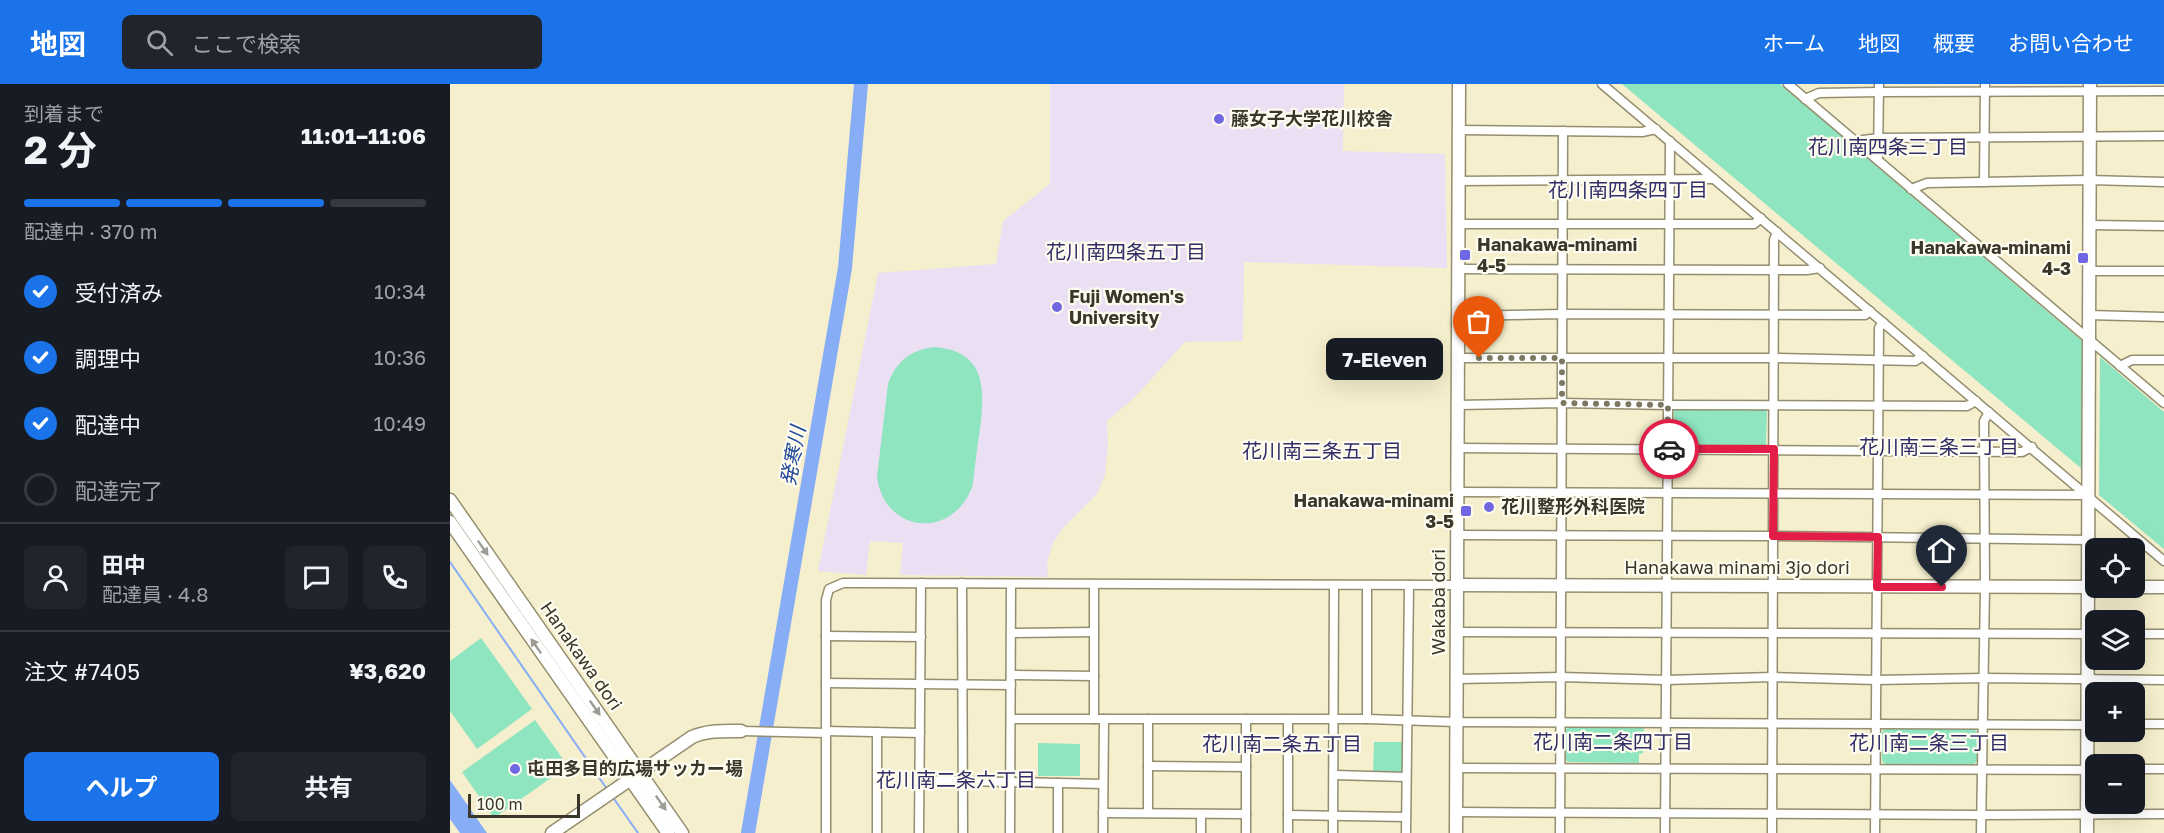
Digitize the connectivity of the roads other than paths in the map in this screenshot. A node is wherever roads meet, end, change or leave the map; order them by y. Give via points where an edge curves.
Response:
1 (1459, 84) edge
2 (1602, 84) edge
3 (1788, 84) edge
4 (1879, 88) edge
5 (1985, 88) edge
6 (2090, 88) edge
7 (2164, 91) edge
8 (1805, 99) junction
9 (1656, 129) junction
10 (1459, 130) junction
11 (1563, 131) junction
12 (1985, 136) junction
13 (2090, 136) junction
14 (2164, 136) edge
15 (1879, 138) junction
16 (1670, 141) junction
17 (1855, 141) junction
18 (1878, 160) junction
19 (1563, 179) junction
20 (1670, 179) junction
21 (1714, 179) junction
22 (2089, 180) junction
23 (1458, 181) junction
24 (1984, 182) junction
25 (2164, 182) edge
26 (1911, 189) junction
27 (1761, 218) junction
28 (1563, 223) junction
29 (1458, 224) junction
30 (1669, 224) junction
31 (2089, 225) junction
32 (2164, 226) edge
33 (1776, 232) junction
34 (1820, 268) junction
35 (1458, 269) junction
36 (1669, 270) junction
37 (1774, 270) junction
38 (1562, 271) junction
39 (2088, 271) junction
40 (2164, 271) edge
41 (1870, 311) junction
42 (1562, 314) junction
43 (1668, 315) junction
44 (2088, 315) junction
45 (1458, 316) junction
46 (1774, 316) junction
47 (2164, 317) edge
48 (1883, 322) junction
49 (2088, 339) junction
50 (1923, 356) junction
51 (1458, 358) junction
52 (1562, 358) junction
53 (1774, 358) junction
54 (1668, 359) junction
55 (1879, 360) junction
56 (2164, 360) edge
57 (2120, 366) junction
58 (1976, 401) junction
59 (1562, 403) junction
60 (2164, 403) edge
61 (1774, 404) junction
62 (1458, 405) junction
63 (1668, 405) junction
64 (1879, 405) junction
65 (1989, 412) junction
66 (2032, 447) junction
67 (1458, 448) junction
68 (1562, 448) junction
69 (1667, 449) junction
70 (1774, 449) junction
71 (1878, 449) junction
72 (1984, 451) junction
73 (1458, 492) junction
74 (1562, 492) junction
75 (1773, 493) junction
76 (1667, 494) junction
77 (1878, 494) junction
78 (1984, 494) junction
79 (2088, 495) junction
80 (450, 500) edge
81 (450, 522) edge
82 (1458, 535) junction
83 (1773, 536) junction
84 (1562, 537) junction
85 (1667, 537) junction
86 (1878, 537) junction
87 (1984, 538) junction
88 (2088, 538) edge
89 (2085, 540) edge
90 (2164, 561) edge
91 (921, 583) junction
92 (962, 583) junction
93 (1011, 584) junction
94 (1094, 584) junction
95 (1334, 585) junction
96 (1367, 585) junction
97 (1409, 585) junction
98 (1458, 585) junction
99 (1561, 586) junction
100 (1666, 586) junction
101 (1773, 586) junction
102 (1877, 587) junction
103 (1985, 587) junction
104 (2085, 587) edge
105 (2145, 587) edge
106 (2164, 587) edge
107 (1457, 632) junction
108 (1011, 633) junction
109 (1094, 633) junction
110 (1561, 633) junction
111 (1666, 633) junction
112 (1773, 633) junction
113 (1877, 633) junction
114 (1984, 634) junction
115 (2085, 634) edge
116 (2145, 634) edge
117 (2164, 634) edge
118 (826, 636) junction
119 (921, 637) junction
120 (2089, 670) edge
121 (1011, 675) junction
122 (1094, 676) junction
123 (1561, 677) junction
124 (1773, 677) junction
125 (1983, 678) junction
126 (1456, 679) junction
127 (1666, 680) junction
128 (1876, 680) junction
129 (2088, 680) junction
130 (2164, 680) edge
131 (826, 683) junction
132 (920, 685) junction
133 (962, 685) junction
134 (1011, 685) junction
135 (1011, 718) junction
136 (1094, 719) junction
137 (1104, 719) junction
138 (1148, 719) junction
139 (1246, 719) junction
140 (1288, 719) junction
141 (1334, 719) junction
142 (1367, 719) junction
143 (1407, 719) junction
144 (1456, 722) junction
145 (1561, 723) junction
146 (1665, 723) junction
147 (1772, 723) junction
148 (1876, 724) junction
149 (1983, 724) junction
150 (2145, 724) edge
151 (2164, 724) edge
152 (2085, 725) edge
153 (741, 731) joint
154 (826, 732) junction
155 (877, 732) junction
156 (920, 732) junction
157 (1148, 766) junction
158 (1246, 768) junction
159 (1456, 768) junction
160 (1560, 768) junction
161 (1772, 768) junction
162 (1665, 769) junction
163 (1876, 769) junction
164 (2145, 769) edge
165 (2164, 769) edge
166 (1982, 770) junction
167 (2085, 770) edge
168 (1334, 775) junction
169 (635, 777) junction
170 (1406, 777) junction
171 (920, 780) junction
172 (963, 781) junction
173 (1010, 783) junction
174 (1058, 783) junction
175 (1103, 784) junction
176 (1456, 812) junction
177 (1665, 812) junction
178 (1103, 813) junction
179 (1148, 813) junction
180 (1560, 813) junction
181 (1875, 813) junction
182 (1201, 814) junction
183 (1246, 814) junction
184 (1333, 814) junction
185 (1772, 814) junction
186 (2087, 814) joint
187 (2145, 814) edge
188 (2164, 814) edge
189 (1288, 815) junction
190 (1981, 815) junction
191 (1406, 817) junction
192 (552, 833) edge
193 (668, 833) edge
194 (682, 833) edge
195 (826, 833) edge
196 (877, 833) edge
197 (919, 833) edge
198 (963, 833) edge
199 (1010, 833) edge
200 (1058, 833) edge
201 (1103, 833) edge
202 (1201, 833) edge
203 (1246, 833) edge
204 (1288, 833) edge
205 (1333, 833) edge
206 (1406, 833) edge
207 (1456, 833) edge
208 (1560, 833) edge
209 (1665, 833) edge
210 (1772, 833) edge
211 (1875, 833) edge
212 (1981, 833) edge
213 (2087, 833) edge

1 - 10 street, Wakaba dori
2 - 9 street
3 - 8 street
4 - 5 street
4 - 8 street via 1819,93
4 - 15 street
5 - 6 street
5 - 12 street
6 - 7 street
6 - 13 street
8 - 17 street
9 - 11 street
9 - 16 street
10 - 11 street
10 - 23 street, Wakaba dori
11 - 19 street
12 - 13 street
12 - 15 street
12 - 24 street
13 - 14 street
13 - 22 street
15 - 17 street
15 - 18 street
16 - 20 street
16 - 21 street
17 - 18 street
18 - 26 street
19 - 20 street
19 - 23 street
19 - 28 street
20 - 21 street
20 - 30 street
21 - 27 street
22 - 24 street
22 - 25 street
22 - 31 street
23 - 29 street, Wakaba dori
24 - 26 street via 1927,183
26 - 49 street
27 - 30 street via 1754,224
27 - 33 street
28 - 29 street
28 - 30 street
28 - 38 street
29 - 35 street, Wakaba dori
30 - 36 street
31 - 32 street
31 - 39 street
33 - 34 street
33 - 37 street
34 - 37 street
34 - 41 street
35 - 38 street
35 - 45 street, Wakaba dori
36 - 37 street
36 - 38 street
36 - 43 street
37 - 46 street
38 - 42 street
39 - 40 street
39 - 44 street
41 - 46 street via 1865,315
41 - 48 street
42 - 43 street
42 - 45 street
42 - 52 street
43 - 46 street
43 - 54 street
44 - 47 street
44 - 49 street
45 - 51 street, Wakaba dori
46 - 53 street
48 - 50 street
48 - 55 street
49 - 57 street
49 - 79 street
50 - 55 street via 1915,361
50 - 58 street
51 - 52 street
51 - 62 street, Wakaba dori
52 - 54 street
52 - 59 street
53 - 54 street
53 - 55 street
53 - 61 street
54 - 63 street
55 - 64 street
56 - 57 street via 2132,360
57 - 60 street
58 - 64 street via 1967,406
58 - 65 street
59 - 62 street
59 - 63 street
59 - 68 street
61 - 63 street
61 - 64 street
61 - 70 street
62 - 67 street, Wakaba dori
63 - 69 street
64 - 71 street
65 - 66 street
65 - 72 street via 1984,421
66 - 72 street via 2022,452
66 - 79 street
67 - 68 street
67 - 73 street, Wakaba dori
68 - 69 street
68 - 74 street
69 - 70 street
69 - 76 street
70 - 71 street
70 - 75 street
71 - 72 street
71 - 77 street
72 - 78 street
73 - 74 street
73 - 82 street, Wakaba dori
74 - 76 street
74 - 84 street
75 - 76 street
75 - 77 street
75 - 83 street
76 - 85 street
77 - 78 street
77 - 86 street
78 - 79 street
78 - 87 street
79 - 88 street
79 - 90 street
80 -> 169 street, Hanakawa dori
169 -> 81 street, Hanakawa dori
82 - 84 street
82 - 98 street, Wakaba dori
83 - 85 street
83 - 86 street
83 - 101 street
84 - 85 street
84 - 99 street
85 - 100 street
86 - 87 street
86 - 102 street
87 - 89 street
87 - 103 street
91 - 92 street
91 - 118 street via 836,585 826,600
91 - 119 street
92 - 93 street
92 - 133 street
93 - 94 street
93 - 108 street
94 - 95 street
94 - 109 street
95 - 96 street
95 - 141 street
96 - 97 street
96 - 142 street
97 - 98 street
97 - 143 street
98 - 99 street, Hanakawa minami 3jo dori
98 - 107 street, Wakaba dori
99 - 100 street, Hanakawa minami 3jo dori
99 - 110 street
100 - 101 street, Hanakawa minami 3jo dori
100 - 111 street
101 - 102 street, Hanakawa minami 3jo dori
101 - 112 street
102 - 103 street, Hanakawa minami 3jo dori
102 - 113 street
103 - 104 street, Hanakawa minami 3jo dori
103 - 114 street
105 - 106 street
107 - 110 street
107 - 126 street, Wakaba dori
108 - 109 street
108 - 121 street
109 - 122 street
110 - 111 street
110 - 123 street
111 - 112 street
111 - 127 street
112 - 113 street
112 - 124 street
113 - 114 street
113 - 128 street
114 - 115 street
114 - 125 street
116 - 117 street
118 - 119 street
118 - 131 street
119 - 132 street
120 - 129 street
121 - 122 street
121 - 134 street
122 - 136 street
123 - 126 street
123 - 127 street
123 - 145 street
124 - 127 street
124 - 128 street
124 - 147 street
125 - 128 street
125 - 129 street
125 - 149 street
126 - 144 street, Wakaba dori
127 - 146 street
128 - 148 street
129 - 130 street
131 - 132 street
131 - 154 street
132 - 133 street
132 - 156 street
133 - 134 street
133 - 172 street
134 - 135 street
135 - 136 street
135 - 173 street
136 - 137 street
137 - 138 street
137 - 175 street
138 - 139 street
138 - 157 street
139 - 140 street
139 - 158 street
140 - 141 street
140 - 189 street
141 - 142 street
141 - 168 street
142 - 143 street
143 - 144 street
143 - 170 street
144 - 145 street
144 - 159 street, Wakaba dori
145 - 146 street
145 - 160 street
146 - 147 street
146 - 162 street
147 - 148 street
147 - 161 street
148 - 149 street
148 - 163 street
149 - 152 street
149 - 166 street
150 - 151 street
153 - 154 street
153 - 169 street via 702,733
154 - 155 street
154 - 195 street
155 - 156 street
155 - 196 street
156 - 171 street
157 - 158 street
157 - 179 street
158 - 183 street
159 - 160 street
159 - 176 street, Wakaba dori
160 - 162 street
160 - 180 street
161 - 162 street
161 - 163 street
161 - 185 street
162 - 177 street
163 - 166 street
163 - 181 street
164 - 165 street
166 - 167 street
166 - 190 street
168 - 170 street
168 - 184 street
169 - 192 street
169 - 193 street, Hanakawa dori
169 -> 194 street, Hanakawa dori
170 - 191 street
171 - 172 street
171 - 197 street
172 - 173 street
172 - 198 street
173 - 174 street
173 - 199 street
174 - 175 street
174 - 200 street
175 - 178 street
176 - 180 street
176 - 207 street, Wakaba dori
177 - 180 street
177 - 185 street
177 - 209 street
178 - 179 street
178 - 201 street
179 - 182 street
180 - 208 street
181 - 185 street
181 - 190 street
181 - 211 street
182 - 183 street
182 - 202 street
183 - 203 street
184 - 189 street
184 - 191 street
184 - 205 street
185 - 210 street
186 - 190 street
186 - 213 street
187 - 188 street
189 - 204 street
190 - 212 street
191 - 206 street

